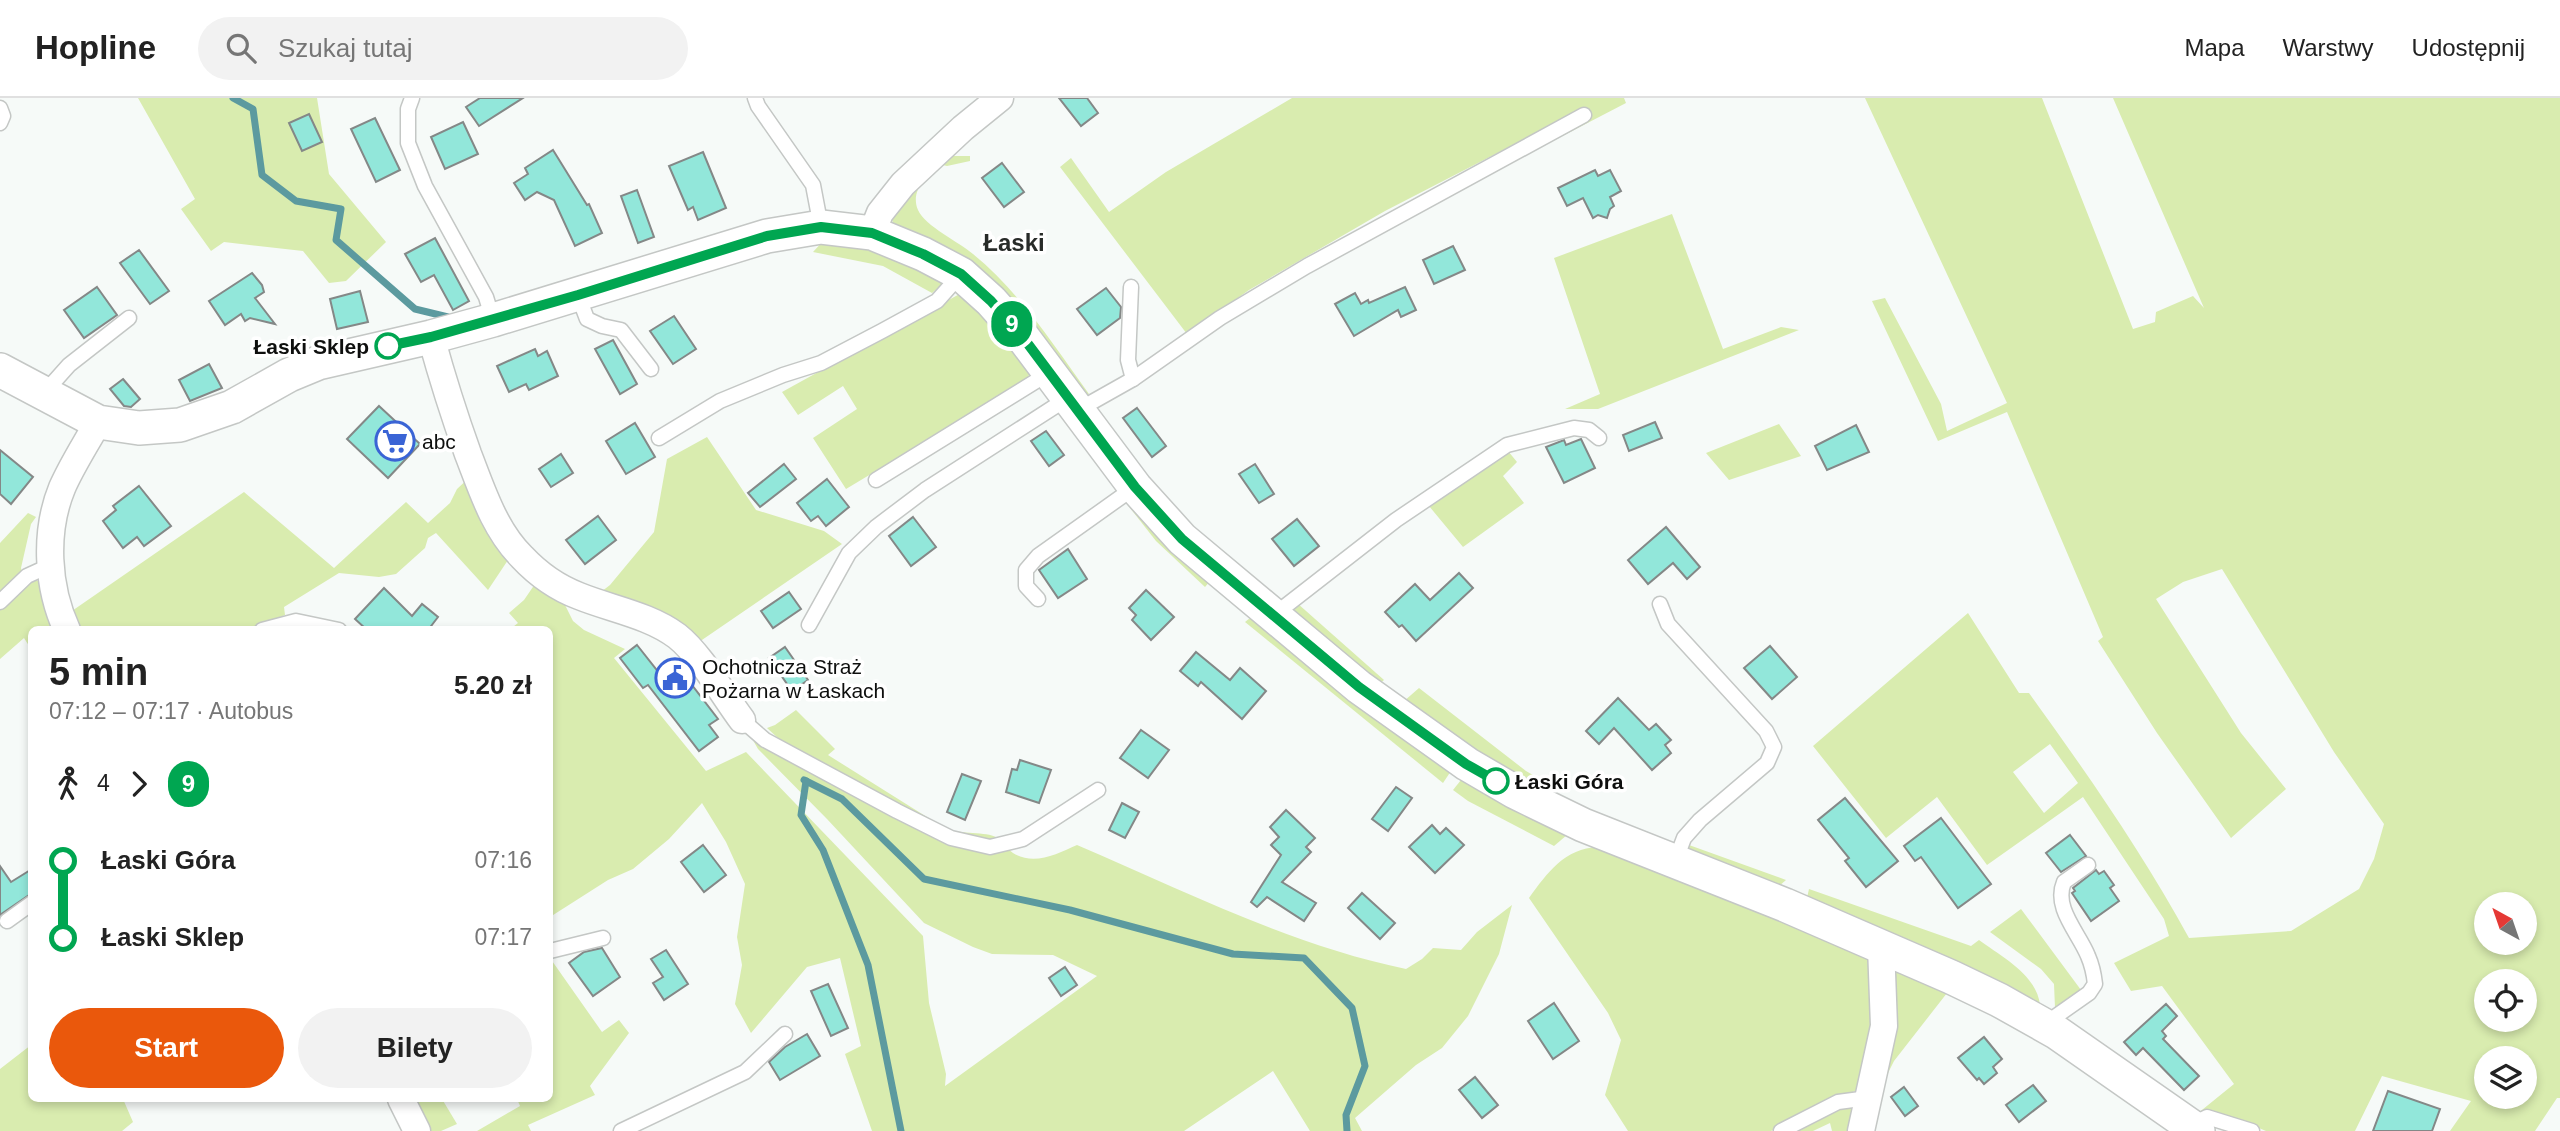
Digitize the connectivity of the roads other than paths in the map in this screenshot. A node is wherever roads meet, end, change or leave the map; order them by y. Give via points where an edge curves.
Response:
1 (755, 98) edge
2 (1000, 98) edge
3 (414, 99) edge
4 (0, 108) edge
5 (1584, 115) dead end
6 (0, 123) edge
7 (821, 227) junction
8 (872, 233) junction
9 (961, 274) junction
10 (1130, 287) dead end
11 (578, 295) junction
12 (129, 318) dead end
13 (493, 320) junction
14 (431, 337) junction
15 (651, 369) dead end
16 (0, 370) edge
17 (1133, 379) junction
18 (43, 394) junction
19 (1064, 394) junction
20 (98, 422) junction
21 (659, 438) dead end
22 (1600, 438) dead end
23 (876, 480) dead end
24 (1135, 487) junction
25 (51, 565) junction
26 (1038, 599) dead end
27 (0, 602) edge
28 (1660, 604) dead end
29 (1273, 616) junction
30 (809, 625) dead end
31 (65, 626) edge
32 (277, 626) edge
33 (320, 626) edge
34 (742, 720) joint
35 (1098, 790) dead end
36 (1675, 862) junction
37 (2088, 864) dead end
38 (28, 906) edge
39 (7, 920) dead end
40 (603, 938) dead end
41 (1881, 946) junction
42 (553, 950) edge
43 (2044, 1025) junction
44 (785, 1034) dead end
45 (1868, 1098) junction
46 (402, 1102) edge
47 (2194, 1128) edge
48 (417, 1131) edge
49 (621, 1131) edge
50 (1781, 1131) edge
51 (1861, 1131) edge
52 (2252, 1131) edge

1 - 7 lane via 813,185
2 - 8 street via 903,184 880,213
3 - 13 lane via 408,109 408,143 425,186 486,297
4 - 6 lane
5 - 17 lane via 1307,266 1220,317
7 - 8 street
7 - 11 street via 755,239
8 - 9 street
9 - 19 street via 999,309
9 - 21 lane via 937,301 883,331 821,363 720,401
10 - 17 lane via 1128,360
11 - 13 street
11 - 15 lane via 587,319 621,330
12 - 18 lane via 69,365
13 - 14 street
14 - 20 street via 318,363 232,407 180,425 139,428
14 - 34 street via 488,505 510,544 566,590 648,620 678,637
16 - 18 street
17 - 19 lane
18 - 20 street
19 - 23 lane
19 - 24 street
19 - 30 lane via 876,527 849,553
20 - 25 street via 62,487 51,526
22 - 29 lane via 1589,430 1574,428 1507,445 1396,520
24 - 26 lane via 1038,556 1026,570 1026,586
24 - 29 street via 1182,539
25 - 27 lane via 27,576
25 - 31 street
28 - 36 lane via 1668,624 1766,731 1774,747 1767,763 1684,838
29 - 36 street via 1359,687 1466,764 1583,825
32 - 33 lane via 296,621
34 - 35 lane via 765,740 908,816 951,838 990,848 1023,839
36 - 41 street
37 - 43 lane via 2067,878 2060,894 2063,909 2088,955 2095,984
38 - 39 lane
40 - 42 lane
41 - 43 street
41 - 45 street via 1884,1026
43 - 47 street
44 - 49 lane via 745,1072
45 - 50 lane via 1838,1102
45 - 51 street
46 - 48 street
47 - 52 lane via 2207,1117

